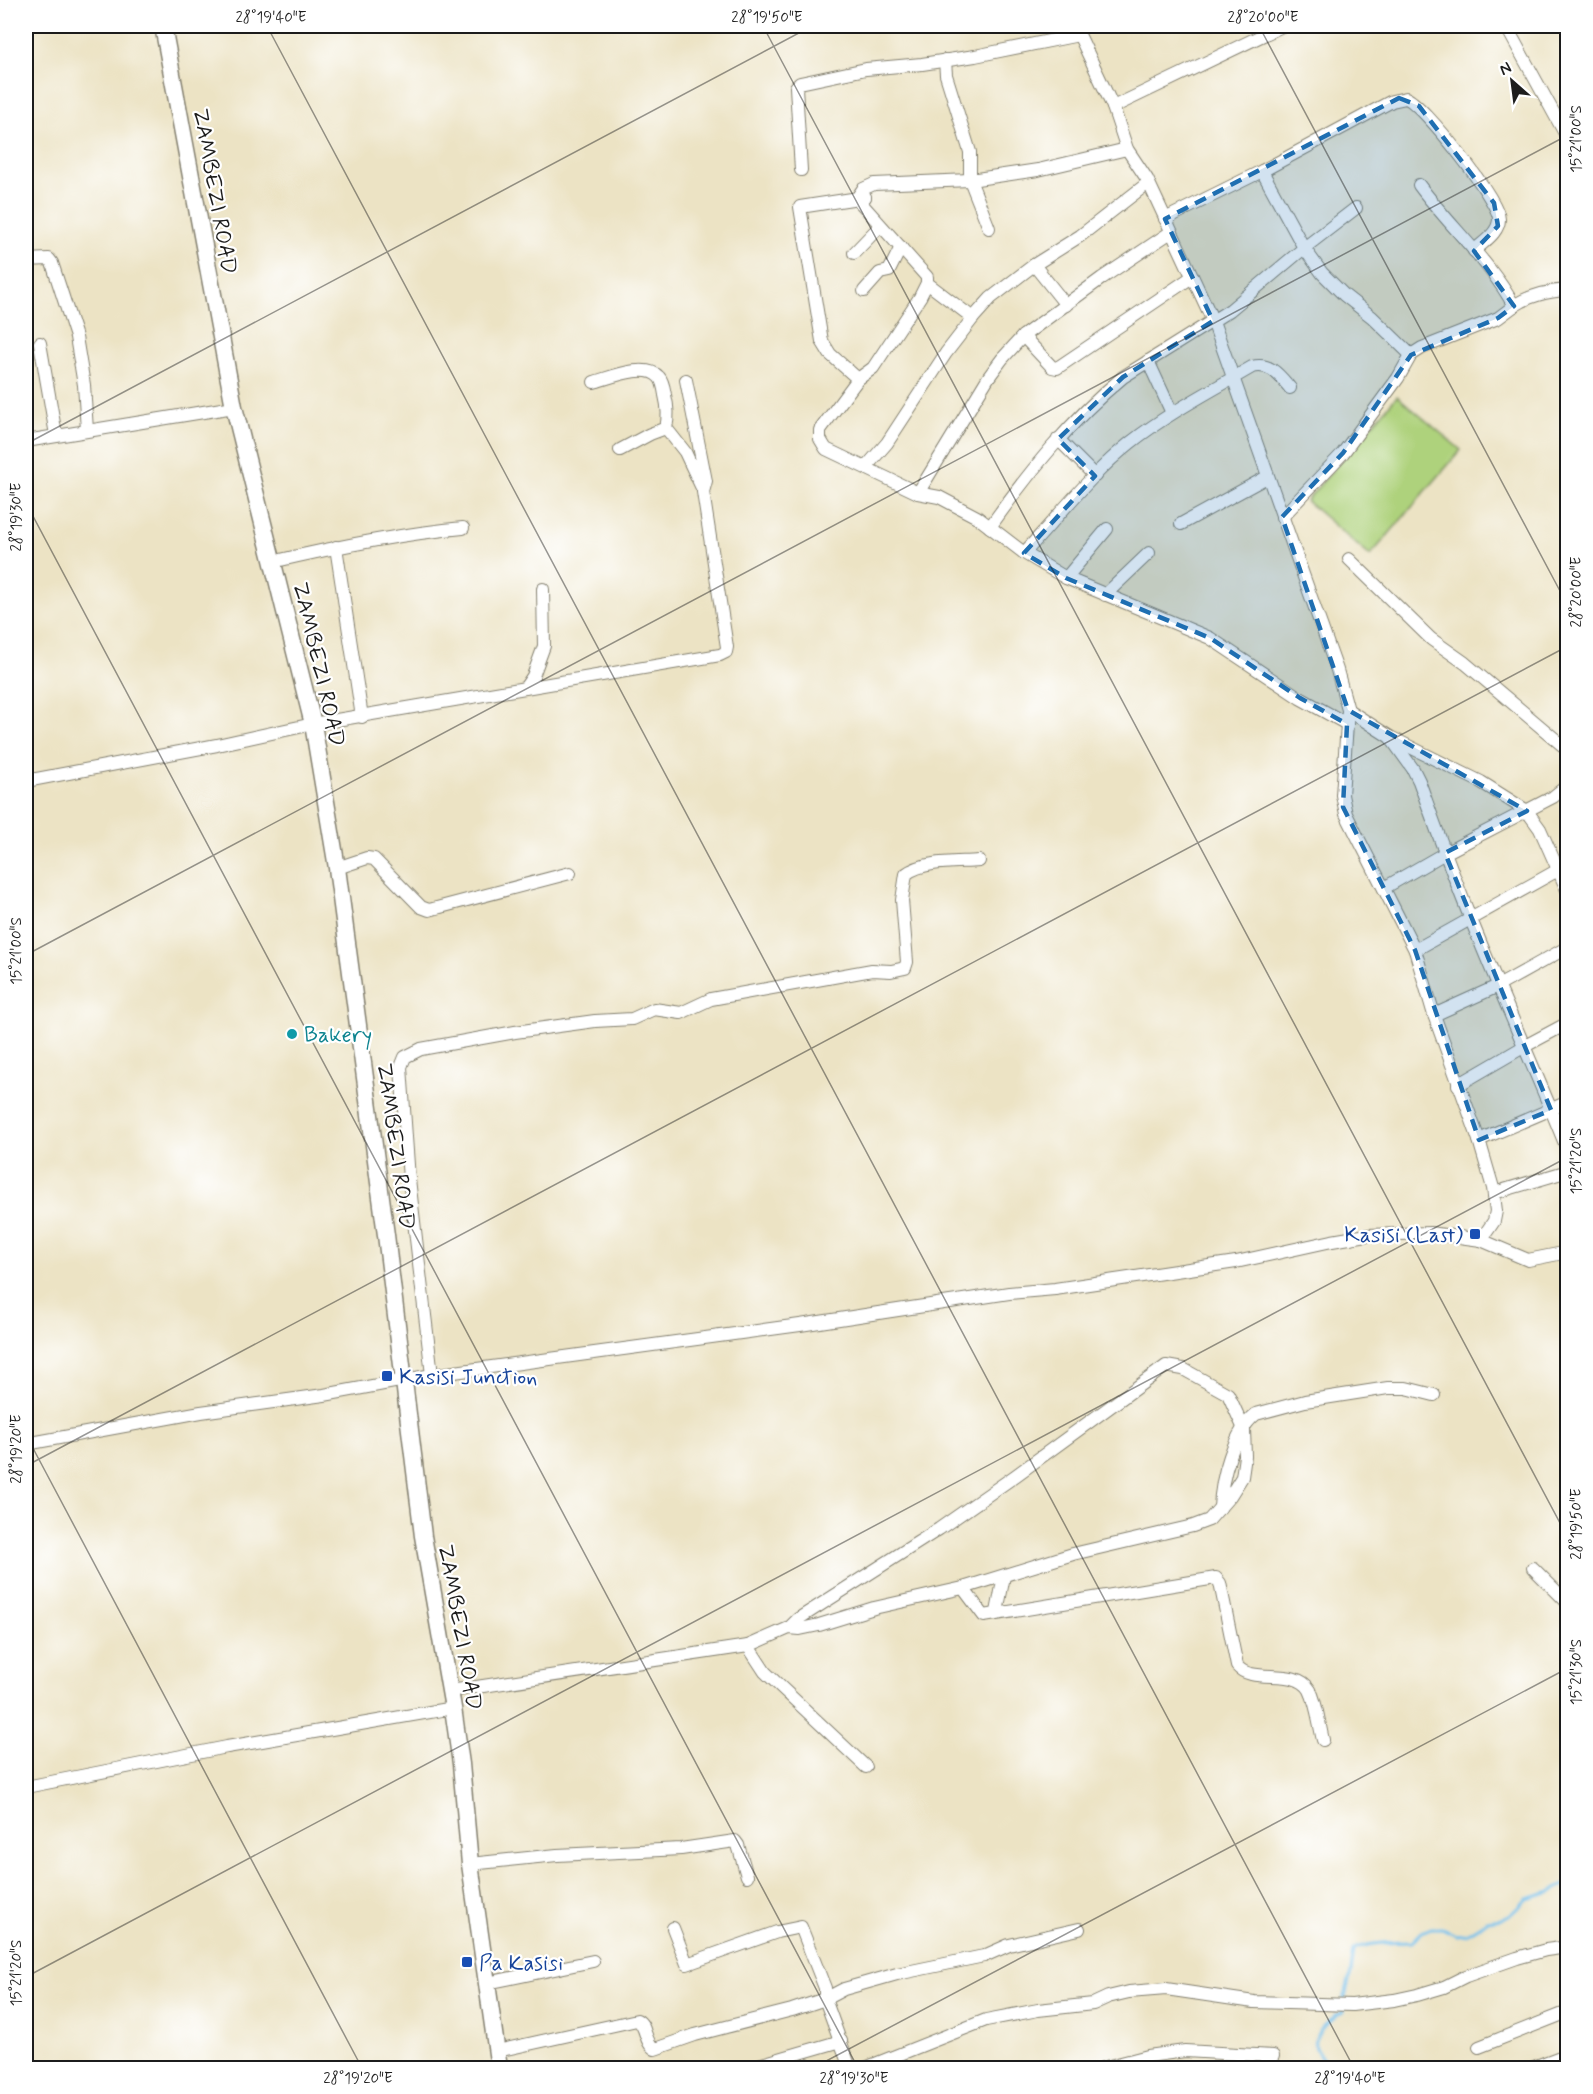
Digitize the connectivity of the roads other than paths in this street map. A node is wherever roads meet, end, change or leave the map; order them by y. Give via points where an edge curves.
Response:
1 (164, 26) edge
2 (1282, 26) edge
3 (1506, 26) edge
4 (1077, 30) edge
5 (945, 60) junction
6 (1113, 107) junction
7 (1568, 139) edge
8 (1127, 149) junction
9 (801, 170) dead end
10 (1262, 171) junction
11 (970, 180) junction
12 (1148, 183) junction
13 (1419, 185) dead end
14 (865, 197) junction
15 (1356, 208) dead end
16 (1165, 219) junction
17 (880, 226) junction
18 (989, 228) dead end
19 (1171, 232) junction
20 (901, 247) junction
21 (1304, 248) junction
22 (1474, 251) junction
23 (854, 253) dead end
24 (26, 260) edge
25 (1034, 265) junction
26 (1192, 277) junction
27 (927, 283) junction
28 (1568, 290) edge
29 (864, 291) dead end
30 (1066, 305) junction
31 (1514, 306) junction
32 (973, 318) junction
33 (1213, 321) junction
34 (1023, 336) junction
35 (40, 343) dead end
36 (1411, 355) junction
37 (1148, 361) junction
38 (858, 379) junction
39 (1233, 379) junction
40 (686, 380) dead end
41 (594, 382) dead end
42 (1290, 387) dead end
43 (234, 408) junction
44 (1172, 413) junction
45 (666, 428) junction
46 (87, 430) junction
47 (56, 435) junction
48 (1058, 439) junction
49 (26, 441) edge
50 (620, 450) dead end
51 (866, 467) junction
52 (1095, 476) junction
53 (1267, 477) junction
54 (703, 492) junction
55 (918, 493) junction
56 (1282, 517) junction
57 (1180, 524) dead end
58 (990, 527) junction
59 (463, 528) dead end
60 (1107, 530) dead end
61 (336, 547) junction
62 (1024, 553) junction
63 (1149, 553) dead end
64 (1349, 559) dead end
65 (272, 562) junction
66 (1066, 578) junction
67 (543, 589) dead end
68 (1105, 595) junction
69 (525, 688) junction
70 (1348, 710) junction
71 (362, 717) junction
72 (314, 724) junction
73 (1347, 724) junction
74 (1390, 737) junction
75 (1568, 750) edge
76 (26, 781) edge
77 (1568, 785) edge
78 (1527, 811) junction
79 (1445, 853) junction
80 (979, 861) dead end
81 (337, 868) junction
82 (1558, 870) junction
83 (570, 873) dead end
84 (1384, 888) junction
85 (1568, 892) edge
86 (1470, 919) junction
87 (1568, 947) edge
88 (1414, 950) junction
89 (1498, 986) junction
90 (1434, 1015) junction
91 (1568, 1023) edge
92 (1525, 1046) junction
93 (1458, 1085) junction
94 (1568, 1102) edge
95 (1551, 1110) junction
96 (1479, 1140) junction
97 (1568, 1151) edge
98 (1568, 1171) edge
99 (1494, 1193) junction
100 (1481, 1240) junction
101 (1568, 1252) edge
102 (432, 1375) junction
103 (405, 1381) junction
104 (1434, 1395) dead end
105 (1244, 1430) junction
106 (26, 1444) edge
107 (1220, 1508) junction
108 (1533, 1568) dead end
109 (1004, 1576) junction
110 (963, 1588) junction
111 (1568, 1603) edge
112 (998, 1612) junction
113 (789, 1628) junction
114 (748, 1646) junction
115 (452, 1699) junction
116 (1323, 1740) dead end
117 (866, 1767) dead end
118 (26, 1787) edge
119 (470, 1864) junction
120 (747, 1876) dead end
121 (673, 1929) dead end
122 (1079, 1929) dead end
123 (1568, 1947) edge
124 (593, 1961) dead end
125 (487, 1983) junction
126 (825, 1999) junction
127 (1568, 2012) edge
128 (841, 2041) junction
129 (1479, 2047) dead end
130 (497, 2051) junction
131 (1568, 2054) edge
132 (1273, 2056) dead end
133 (1147, 2062) edge
134 (499, 2068) edge
135 (748, 2068) edge
136 (850, 2068) edge
137 (866, 2068) edge
138 (1102, 2068) edge
139 (1531, 2068) edge

1 - 43 main road, ZAMBEZI ROAD
2 - 6 street
3 - 7 street
4 - 5 street
4 - 6 street
5 - 9 street via 800,82 796,87
5 - 11 street via 970,152
6 - 8 street
8 - 11 street via 1038,170
8 - 12 street
10 - 16 street
10 - 21 street
10 - 22 street via 1392,101 1412,100 1476,176 1498,213 1498,226
11 - 14 street via 874,184 859,195
11 - 18 street
12 - 16 street
12 - 25 street via 1080,236
13 - 22 street
14 - 17 street via 860,202
14 - 38 street via 800,207 822,341 830,354
15 - 21 street
16 - 19 street
17 - 20 street
17 - 23 street
19 - 26 street
19 - 30 street
20 - 27 street via 927,277
20 - 29 street via 889,271 880,273
21 - 33 street
21 - 36 street via 1344,295 1372,316
22 - 31 street
24 - 46 street via 44,258 52,263 76,337
25 - 30 street
25 - 32 street via 998,292
26 - 33 street
26 - 34 street via 1057,368
27 - 32 street
27 - 38 street via 873,368
28 - 31 street via 1526,297
30 - 34 street
31 - 36 street via 1498,318
32 - 51 street via 887,443
33 - 37 street
33 - 39 street
34 - 55 street via 988,378
35 - 47 street
36 - 56 street via 1343,453
37 - 44 street
37 - 48 street via 1112,386
38 - 51 street via 820,430 820,439 826,449
39 - 42 street via 1252,367 1265,365
39 - 44 street
39 - 53 street
40 - 54 street via 706,482
41 - 45 street via 625,372 653,372 664,387
43 - 46 street
43 - 65 main road, ZAMBEZI ROAD
44 - 52 street via 1128,444
45 - 50 street
45 - 54 street via 686,452
46 - 47 street
47 - 49 street
48 - 52 street
48 - 58 street
51 - 55 street
52 - 62 street
53 - 56 street
53 - 57 street
54 - 69 street via 726,652
55 - 58 street via 939,497
56 - 70 street
58 - 62 street
59 - 61 street
60 - 66 street
61 - 65 street
61 - 71 street
62 - 66 street
63 - 68 street
64 - 75 street via 1431,639
65 - 72 main road, ZAMBEZI ROAD
66 - 68 street
67 - 69 street via 544,646
68 - 73 street via 1210,638
69 - 71 street
70 - 73 street
70 - 74 street
71 - 72 street
72 - 76 street
72 - 81 main road, ZAMBEZI ROAD
73 - 84 street via 1343,807
74 - 78 street via 1481,782
74 - 79 street via 1416,775
77 - 78 street
78 - 79 street
78 - 82 street via 1540,829
79 - 84 street
79 - 86 street
80 - 102 street via 932,865 906,874 902,900 907,962 899,971 872,970 711,999 681,1013 654,1009 632,1019 515,1032 421,1049 405,1057 401,1067 408,1168
81 - 83 street via 374,859 421,907 429,910
81 - 103 main road, ZAMBEZI ROAD
82 - 85 street
82 - 86 street
84 - 88 street
86 - 88 street
86 - 89 street
87 - 89 street
88 - 90 street
89 - 90 street
89 - 92 street
90 - 93 street
91 - 92 street
92 - 93 street
92 - 95 street
93 - 96 street
94 - 95 street
95 - 96 street
95 - 97 street
96 - 99 street
98 - 99 street
99 - 100 street via 1496,1217
100 - 101 street via 1528,1260
100 - 102 street via 1430,1233 1367,1235 1236,1262
102 - 103 street
103 - 106 street
103 - 115 main road, ZAMBEZI ROAD via 423,1536
104 - 105 street via 1388,1388 1305,1401 1256,1414
105 - 107 street via 1227,1466 1220,1489
105 - 107 street via 1242,1477
105 - 113 street via 1228,1394 1183,1369 1166,1365 1015,1476
107 - 109 street via 1209,1520 1193,1526 1073,1554
108 - 111 street
109 - 110 street
109 - 112 street
110 - 112 street via 984,1616
110 - 113 street via 809,1627
112 - 116 street via 1216,1578 1237,1666 1245,1672 1297,1679 1305,1684 1311,1691
113 - 114 street
114 - 115 street
114 - 117 street via 765,1672
115 - 118 street
115 - 119 main road, ZAMBEZI ROAD
119 - 120 street via 681,1849 735,1841
119 - 125 main road, ZAMBEZI ROAD
121 - 126 street via 687,1964 801,1927 825,1988
122 - 126 street via 1009,1945 984,1956 897,1974 844,1989
123 - 137 street via 1517,1958 1417,1995 1364,2004 1254,2002 1166,1989 1129,1992 1093,2004 986,2020
124 - 125 street
125 - 130 main road, ZAMBEZI ROAD
126 - 128 street
126 - 130 street via 655,2049 637,2020
127 - 129 street
128 - 135 street
128 - 136 street
130 - 134 main road, ZAMBEZI ROAD
131 - 139 street
132 - 133 street via 1185,2051
133 - 138 street

